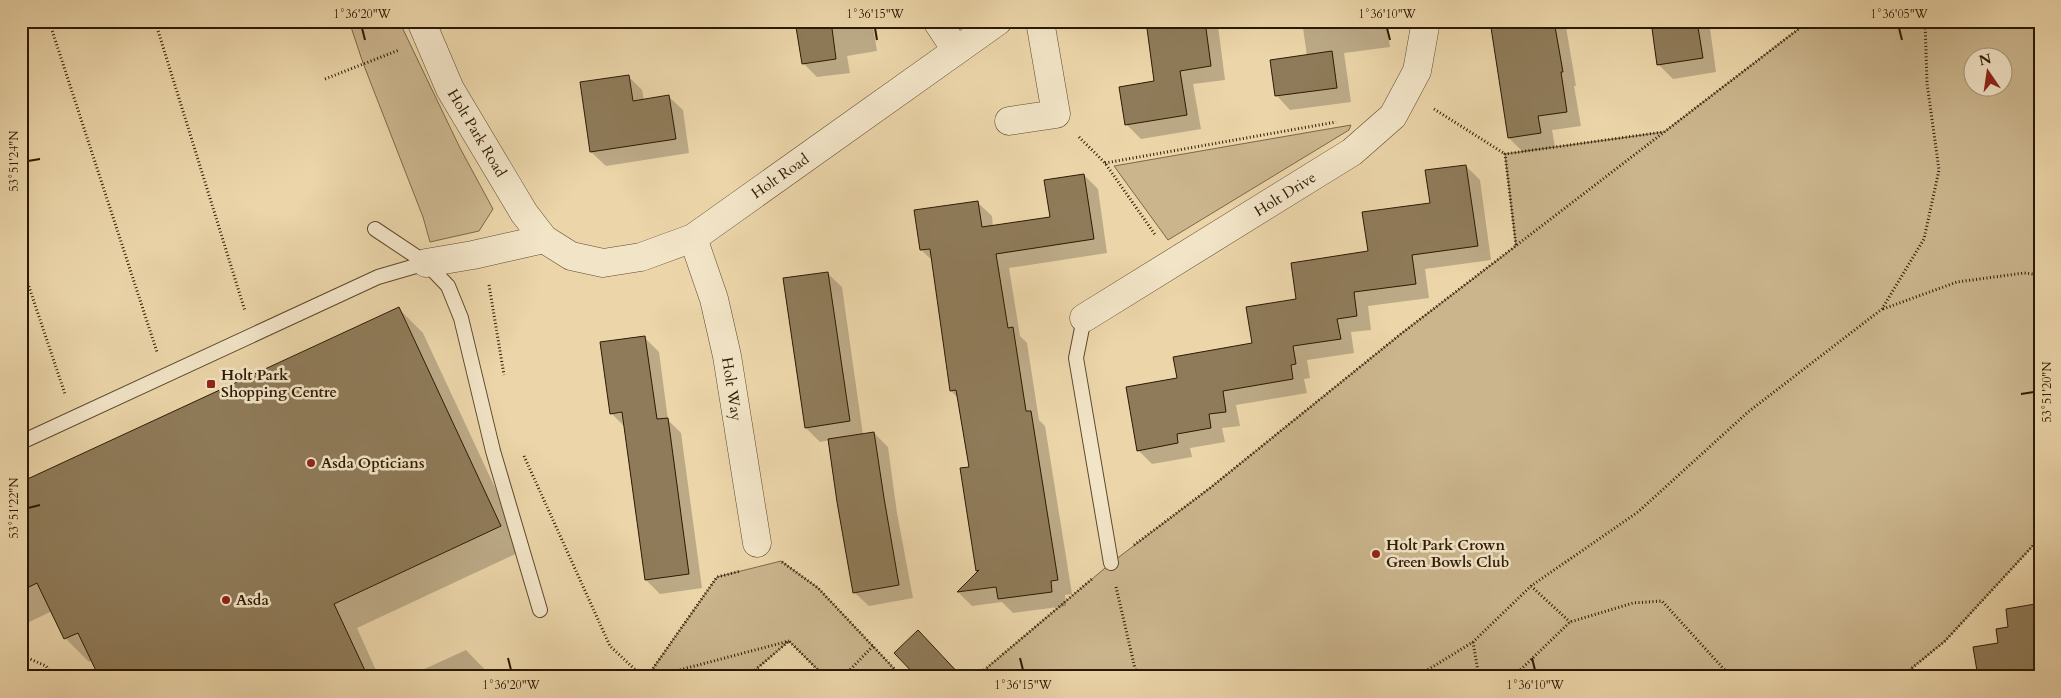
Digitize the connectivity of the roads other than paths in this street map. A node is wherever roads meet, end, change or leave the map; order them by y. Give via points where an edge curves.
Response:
1 (937, 21) edge
2 (998, 21) edge
3 (1040, 21) edge
4 (1426, 21) edge
5 (425, 30) edge
6 (956, 50) junction
7 (1009, 121) dead end
8 (375, 229) dead end
9 (693, 238) junction
10 (544, 239) junction
11 (426, 263) junction
12 (1084, 318) joint
13 (21, 441) edge
14 (757, 543) road end
15 (1111, 563) road end
16 (540, 610) dead end

1 - 6 street
2 - 6 street, Holt Road
3 - 7 street via 1056,114
4 - 12 street, Holt Drive via 1417,70 1393,116 1352,152
5 - 10 street, Holt Park Road via 450,89 524,213
6 - 9 street, Holt Road
8 - 11 lane
9 - 10 street, Holt Road via 641,257 603,264 571,256
9 - 14 street, Holt Way via 714,299 728,356
10 - 11 street
11 - 13 lane via 378,277
11 - 16 lane via 448,286 461,318 493,451
12 - 15 lane via 1076,358

